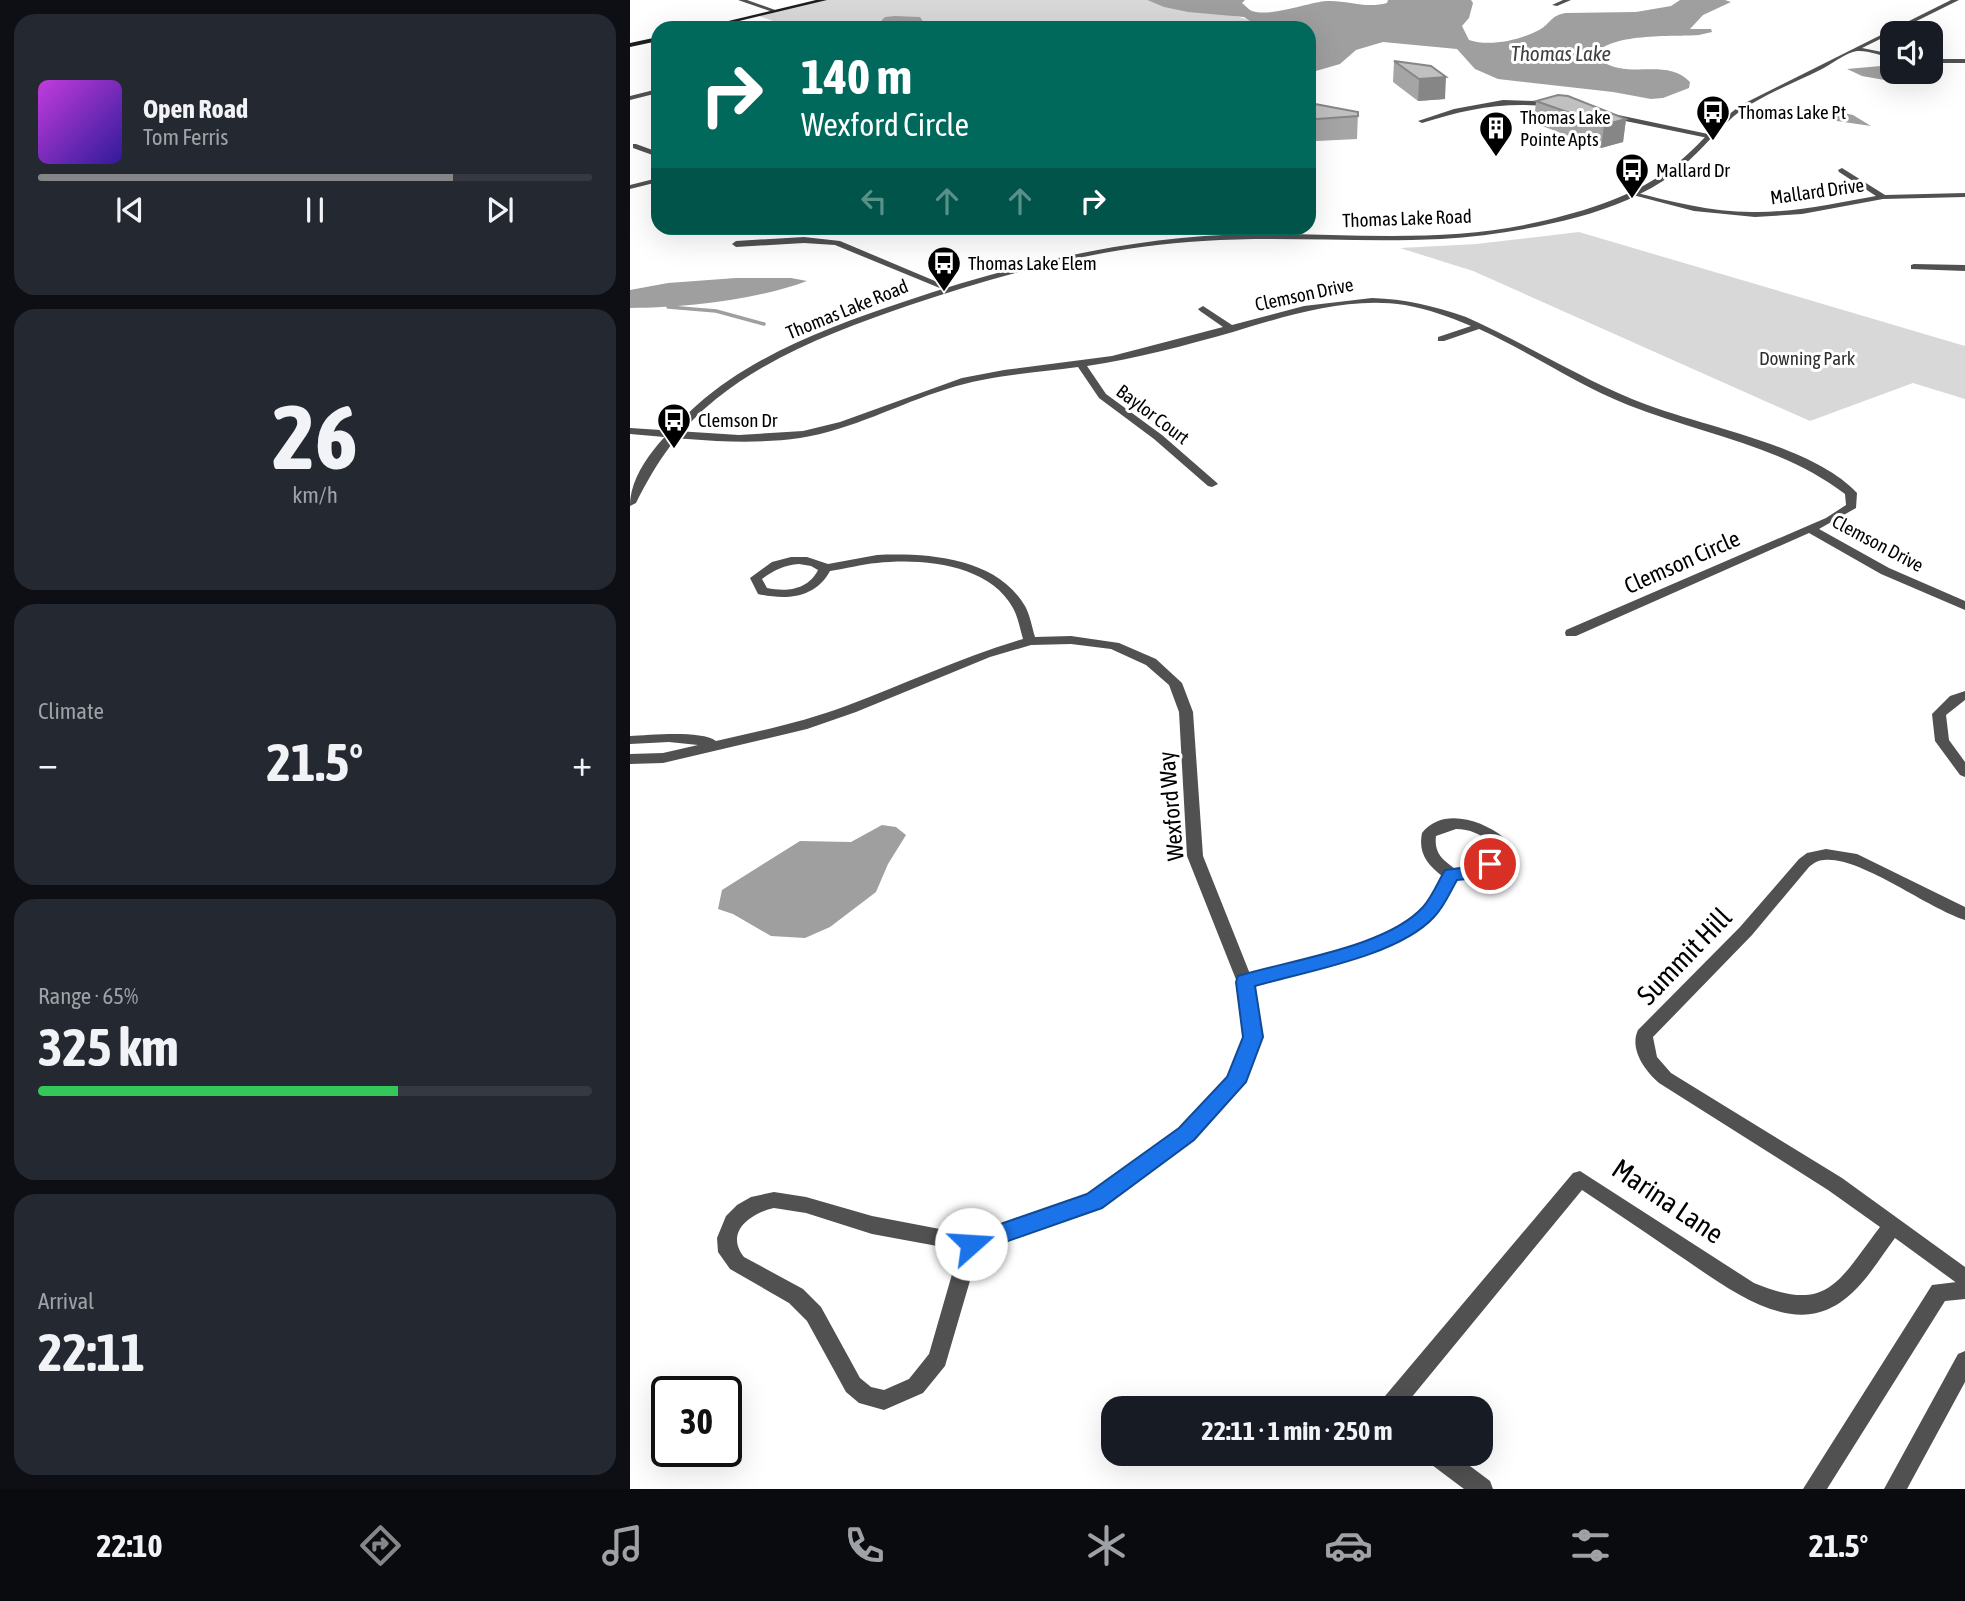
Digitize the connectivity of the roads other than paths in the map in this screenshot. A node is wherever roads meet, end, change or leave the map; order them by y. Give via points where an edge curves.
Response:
1 (741, 0) edge
2 (824, 0) edge
3 (1569, 0) edge
4 (1956, 0) edge
5 (1555, 5) dead end
6 (775, 11) junction
7 (732, 21) edge
8 (651, 40) edge
9 (630, 45) edge
10 (1856, 49) junction
11 (1880, 54) edge
12 (1943, 61) edge
13 (1965, 61) edge
14 (651, 92) edge
15 (632, 96) edge
16 (1560, 106) edge
17 (1595, 113) edge
18 (1422, 121) dead end
19 (1709, 136) junction
20 (636, 146) dead end
21 (651, 152) edge
22 (1842, 170) dead end
23 (651, 182) edge
24 (630, 187) edge
25 (1633, 194) junction
26 (1965, 195) edge
27 (1883, 197) junction
28 (736, 244) dead end
29 (1914, 267) dead end
30 (1965, 268) edge
31 (950, 289) junction
32 (1203, 309) dead end
33 (1477, 327) junction
34 (1232, 329) junction
35 (1441, 339) dead end
36 (1082, 365) junction
37 (630, 431) edge
38 (672, 434) junction
39 (1212, 484) dead end
40 (630, 503) edge
41 (1810, 528) junction
42 (825, 569) junction
43 (1965, 606) edge
44 (1571, 633) dead end
45 (1030, 641) junction
46 (1965, 695) edge
47 (630, 740) edge
48 (720, 743) junction
49 (630, 759) edge
50 (1965, 772) edge
51 (1451, 874) junction
52 (1965, 914) edge
53 (1245, 982) junction
54 (1893, 1225) junction
55 (971, 1244) junction
56 (1965, 1278) edge
57 (1965, 1290) edge
58 (1965, 1361) edge
59 (1399, 1396) edge
60 (1452, 1466) edge
61 (1482, 1489) edge
62 (1814, 1489) edge
63 (1895, 1489) edge

1 - 6 street
2 - 6 main road
3 - 5 street
4 - 10 street, Thomas Lake Road
6 - 7 main road
8 - 9 main road
10 - 11 street
10 - 19 street, Thomas Lake Road via 1737,111
12 - 13 street
14 - 15 street
16 - 18 street via 1508,102
17 - 19 street
19 - 25 street, Thomas Lake Road via 1680,165
20 - 21 street
22 - 27 street
23 - 24 street
25 - 27 street, Mallard Drive via 1694,209 1755,215 1802,212
25 - 31 street, Thomas Lake Road via 1575,216 1500,231 1406,239 1251,237 1161,242 1060,258
26 - 27 street, Mallard Drive
28 - 31 street via 837,243
29 - 30 street
31 - 38 street, Thomas Lake Road via 860,318 793,348 728,386
32 - 34 street
33 - 34 street, Clemson Drive via 1428,306 1368,300 1324,305
33 - 35 street
33 - 41 street, Clemson Drive via 1623,399 1770,450 1837,480 1851,493 1852,506
34 - 36 street, Clemson Drive
36 - 38 street, Clemson Drive via 964,380 803,434 756,438
36 - 39 street, Baylor Court via 1101,397 1152,432
37 - 38 street, Clemson Drive
38 - 40 street, Thomas Lake Road via 641,475
41 - 43 street, Clemson Drive via 1885,571
41 - 44 street, Clemson Circle
42 - 42 street via 821,579 802,591 779,595 762,590 756,578 770,566 793,560
42 - 45 street via 879,559 926,560 969,569 1001,585 1013,599
45 - 48 street, Wexford Way via 985,654 814,722
45 - 53 street, Wexford Way via 1114,646 1151,662 1175,683 1186,712 1195,856
46 - 50 street via 1938,714 1942,741
47 - 48 street, Wexford Way
48 - 49 street, Wexford Way via 663,758
51 - 51 street via 1433,862 1426,847 1429,833 1457,822 1473,824 1499,841 1499,852 1490,864 1475,873
51 - 53 street via 1430,911 1408,930 1373,946
52 - 54 street, Summit Hill via 1852,858 1812,857 1644,1035 1647,1059 1665,1078
53 - 55 street, Wexford Way via 1253,1037 1236,1082 1186,1134 1094,1201
54 - 56 street, Summit Hill
54 - 59 street, Marina Lane via 1837,1296 1819,1305 1797,1306 1771,1302 1747,1289 1580,1178
55 - 55 street via 938,1359 916,1387 884,1399 866,1396 853,1385 814,1314 796,1296 737,1263 728,1252 727,1238 744,1211 774,1200
57 - 62 street via 1939,1292
58 - 63 street
60 - 61 street

